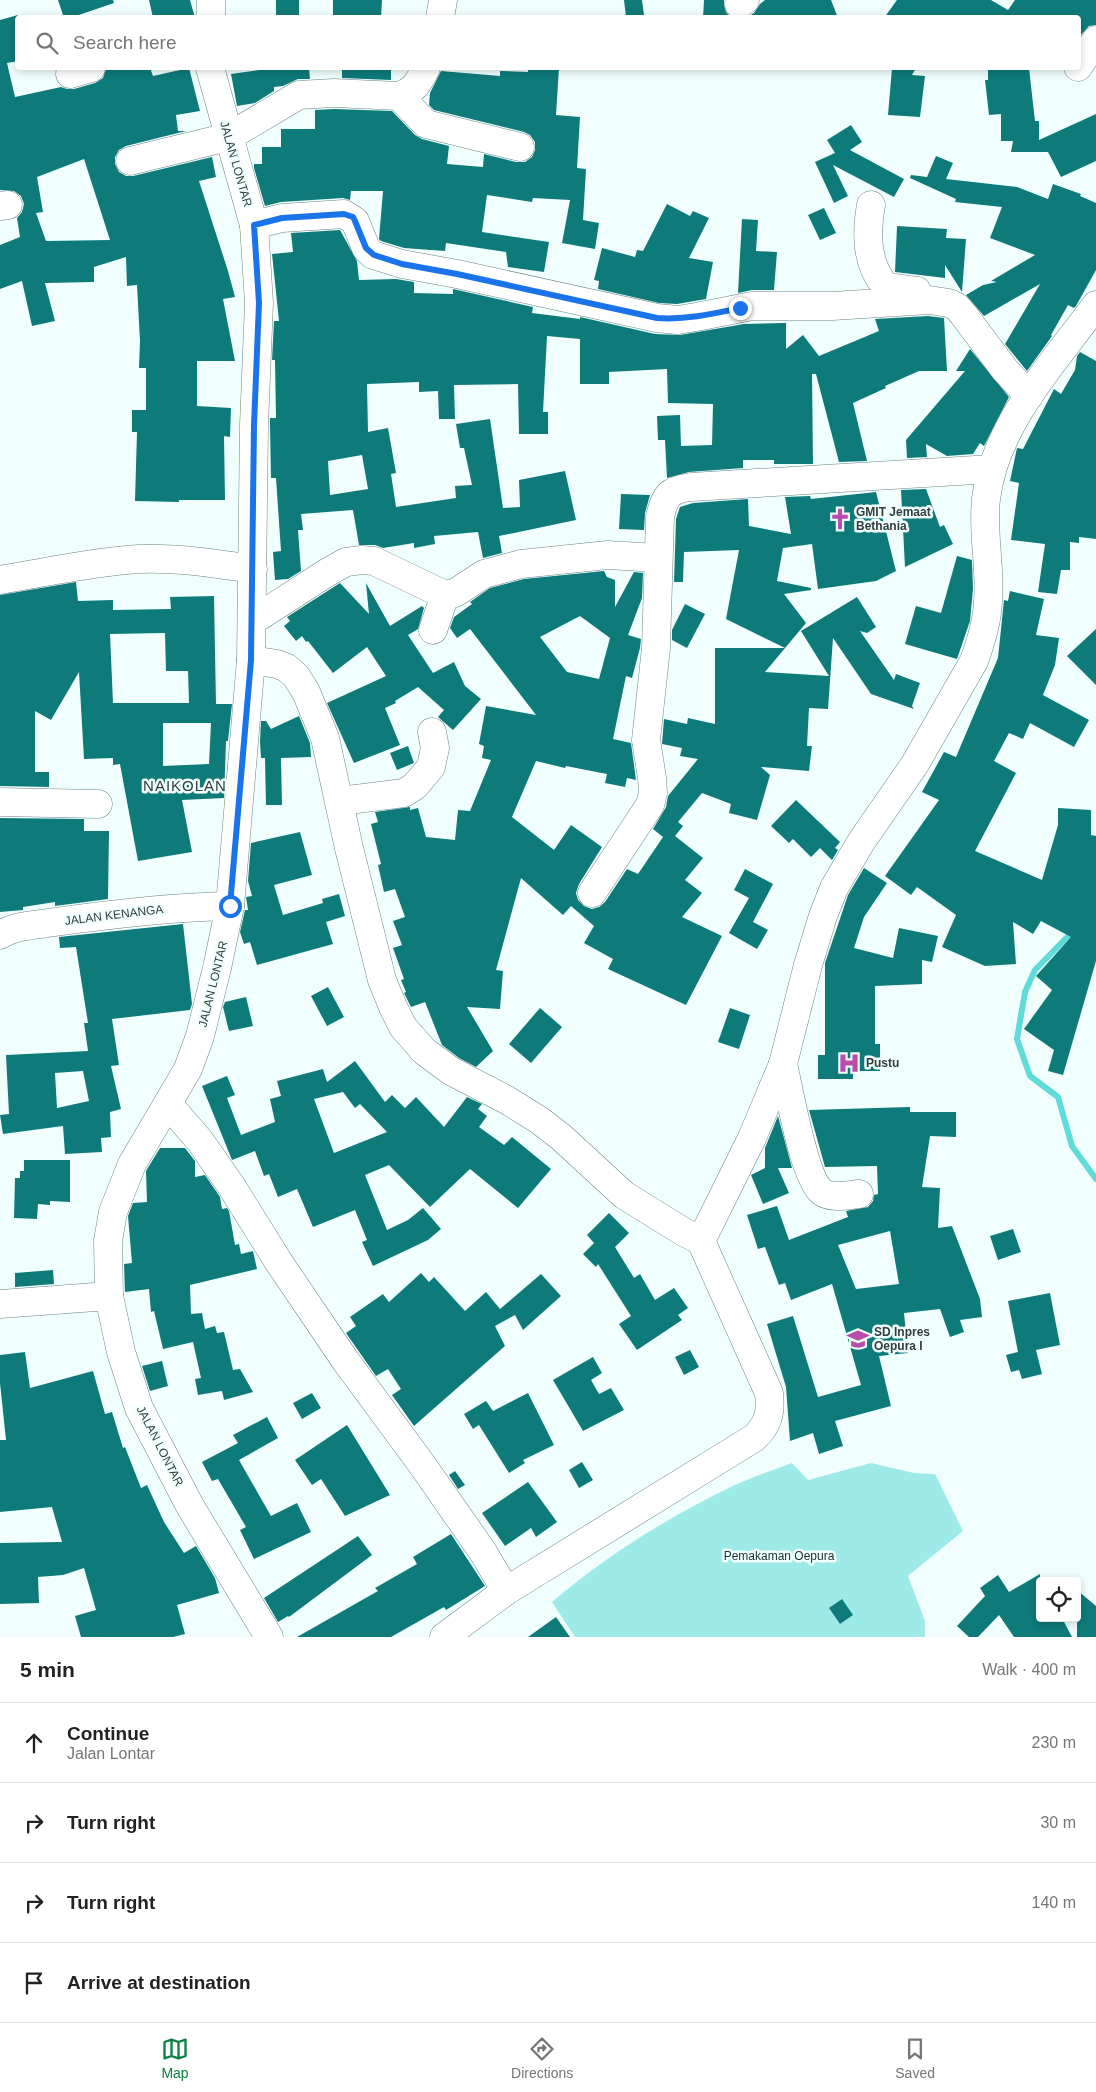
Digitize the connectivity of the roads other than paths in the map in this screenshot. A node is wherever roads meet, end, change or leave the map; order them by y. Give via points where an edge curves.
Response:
1 (211, 0) edge
2 (443, 0) edge
3 (211, 15) edge
4 (440, 15) edge
5 (1096, 40) edge
6 (1081, 63) edge
7 (211, 70) edge
8 (425, 70) edge
9 (399, 96) junction
10 (228, 137) junction
11 (520, 147) dead end
12 (130, 161) dead end
13 (870, 205) dead end
14 (254, 225) junction
15 (929, 300) junction
16 (1096, 306) edge
17 (1029, 396) junction
18 (992, 469) junction
19 (658, 558) junction
20 (253, 569) junction
21 (0, 580) edge
22 (445, 595) junction
23 (252, 621) junction
24 (433, 630) dead end
25 (251, 660) junction
26 (432, 732) dead end
27 (340, 801) junction
28 (0, 802) edge
29 (98, 804) dead end
30 (592, 893) dead end
31 (230, 906) junction
32 (0, 935) edge
33 (783, 1064) junction
34 (168, 1104) junction
35 (859, 1194) dead end
36 (701, 1241) junction
37 (109, 1296) junction
38 (0, 1304) edge
39 (506, 1591) junction
40 (270, 1637) edge
41 (444, 1637) edge

1 - 3 street
2 - 4 street
5 - 6 street
7 - 10 street, JALAN LONTAR
8 - 9 street via 416,88
9 - 10 street via 299,95
9 - 11 street via 426,124
10 - 12 street
10 - 14 street, JALAN LONTAR
13 - 15 street via 867,224 871,263 878,278 886,287 924,292
14 - 15 street via 282,218 344,214 353,217 366,248 374,255 402,264 657,318 696,318 752,306 832,306
14 - 20 street, JALAN LONTAR via 259,303
15 - 17 street via 957,308
16 - 17 street
17 - 18 street via 1013,418
18 - 19 street via 677,489 668,494 663,503
18 - 33 street via 986,500 988,601 980,644 941,721 834,888 808,965
19 - 22 street via 608,555 521,564 484,574 455,593
19 - 30 street via 656,648 646,740 653,793 650,805
20 - 21 street via 140,559
20 - 23 street, JALAN LONTAR
22 - 23 street via 374,561 346,562
22 - 24 street
23 - 25 street, JALAN LONTAR
25 - 27 street via 277,664 296,676 325,738
25 - 31 street, JALAN LONTAR
26 - 27 street via 435,748 431,767 416,786 404,792
27 - 36 street via 382,980 403,1027 424,1051 452,1072 539,1120 624,1194
28 - 29 street
31 - 32 street, JALAN KENANGA via 70,920 16,928
31 - 34 street, JALAN LONTAR via 200,1036 188,1069
33 - 35 street via 812,1179 821,1192 838,1196
33 - 36 street via 752,1138
34 - 37 street, JALAN LONTAR via 132,1164 113,1212 108,1241
34 - 39 street via 232,1186 288,1276 423,1466
36 - 39 street via 769,1393 769,1420 754,1438
37 - 38 street
37 - 40 street, JALAN LONTAR via 121,1352 139,1408 190,1506
39 - 41 street

